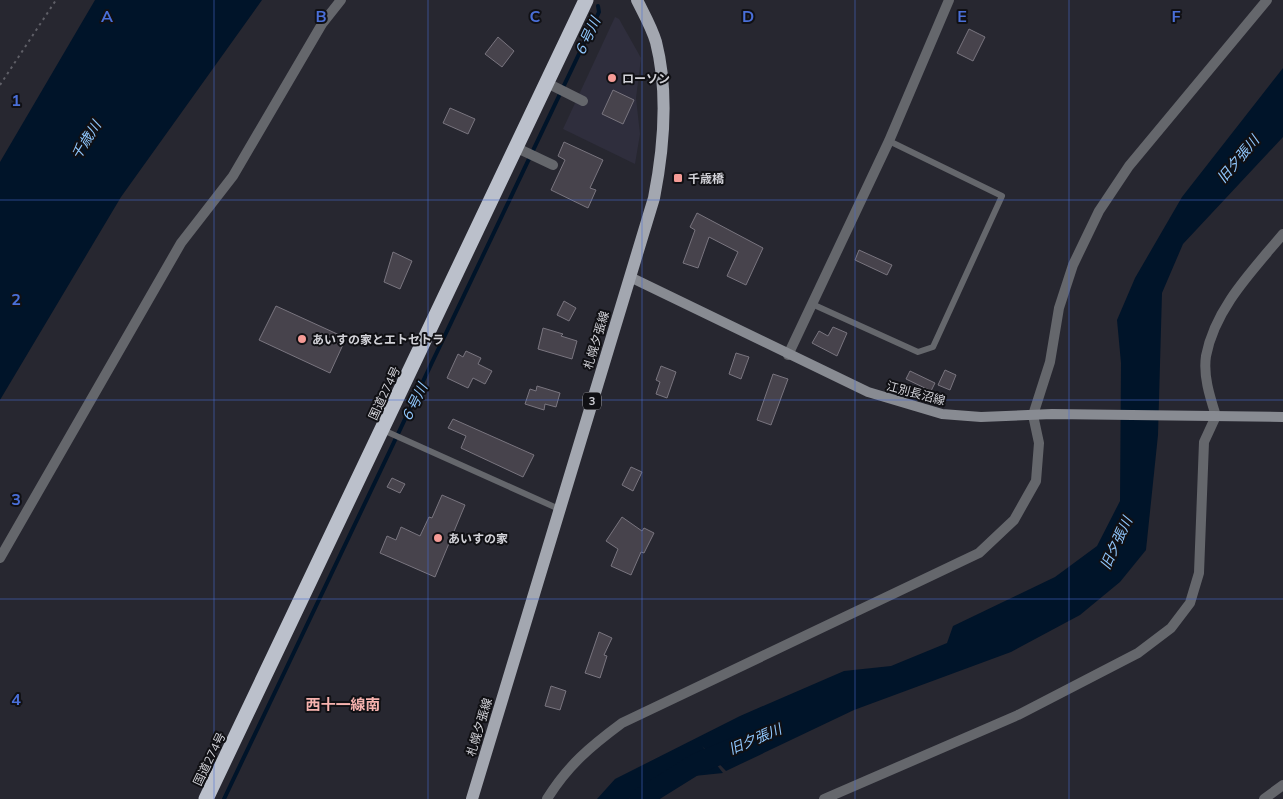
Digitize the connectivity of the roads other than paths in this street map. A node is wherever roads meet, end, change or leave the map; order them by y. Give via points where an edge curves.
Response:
1 (341, 0) edge
2 (586, 0) edge
3 (637, 0) edge
4 (949, 0) edge
5 (1268, 0) edge
6 (550, 85) junction
7 (583, 100) dead end
8 (889, 141) junction
9 (520, 150) junction
10 (553, 164) dead end
11 (1283, 234) edge
12 (630, 277) junction
13 (812, 304) junction
14 (788, 355) junction
15 (1033, 415) junction
16 (1216, 416) junction
17 (1283, 416) edge
18 (386, 432) junction
19 (560, 509) junction
20 (0, 558) edge
21 (1283, 785) edge
22 (206, 799) edge
23 (472, 799) edge
24 (547, 799) edge
25 (824, 799) edge
26 (1264, 799) edge

1 - 20 street via 322,24 233,176 181,243
2 - 6 highway, 国道274号
3 - 12 main road, 札幌夕張線 / 3 via 655,40 664,98 660,169
4 - 8 street
5 - 15 street via 1129,166 1099,211 1073,265 1059,308 1050,362
6 - 7 street
6 - 9 highway, 国道274号
8 - 13 street
8 - 13 lane via 1002,196 933,347 918,352
9 - 10 street
9 - 18 highway, 国道274号
11 - 16 street via 1221,314 1206,356 1208,388
12 - 14 main road, 江別長沼線
12 - 19 main road, 札幌夕張線 / 3
13 - 14 street
14 - 15 main road, 江別長沼線 via 868,392 942,414 981,417
15 - 16 main road, 江別長沼線
15 - 24 street via 1039,443 1036,482 1014,520 979,553 622,723 588,747 559,779
16 - 17 main road, 江別長沼線
16 - 25 street via 1204,442 1199,573 1190,602 1171,628 1138,653 1018,715
18 - 19 lane
18 - 22 highway, 国道274号
19 - 23 main road, 札幌夕張線 / 3
21 - 26 street

